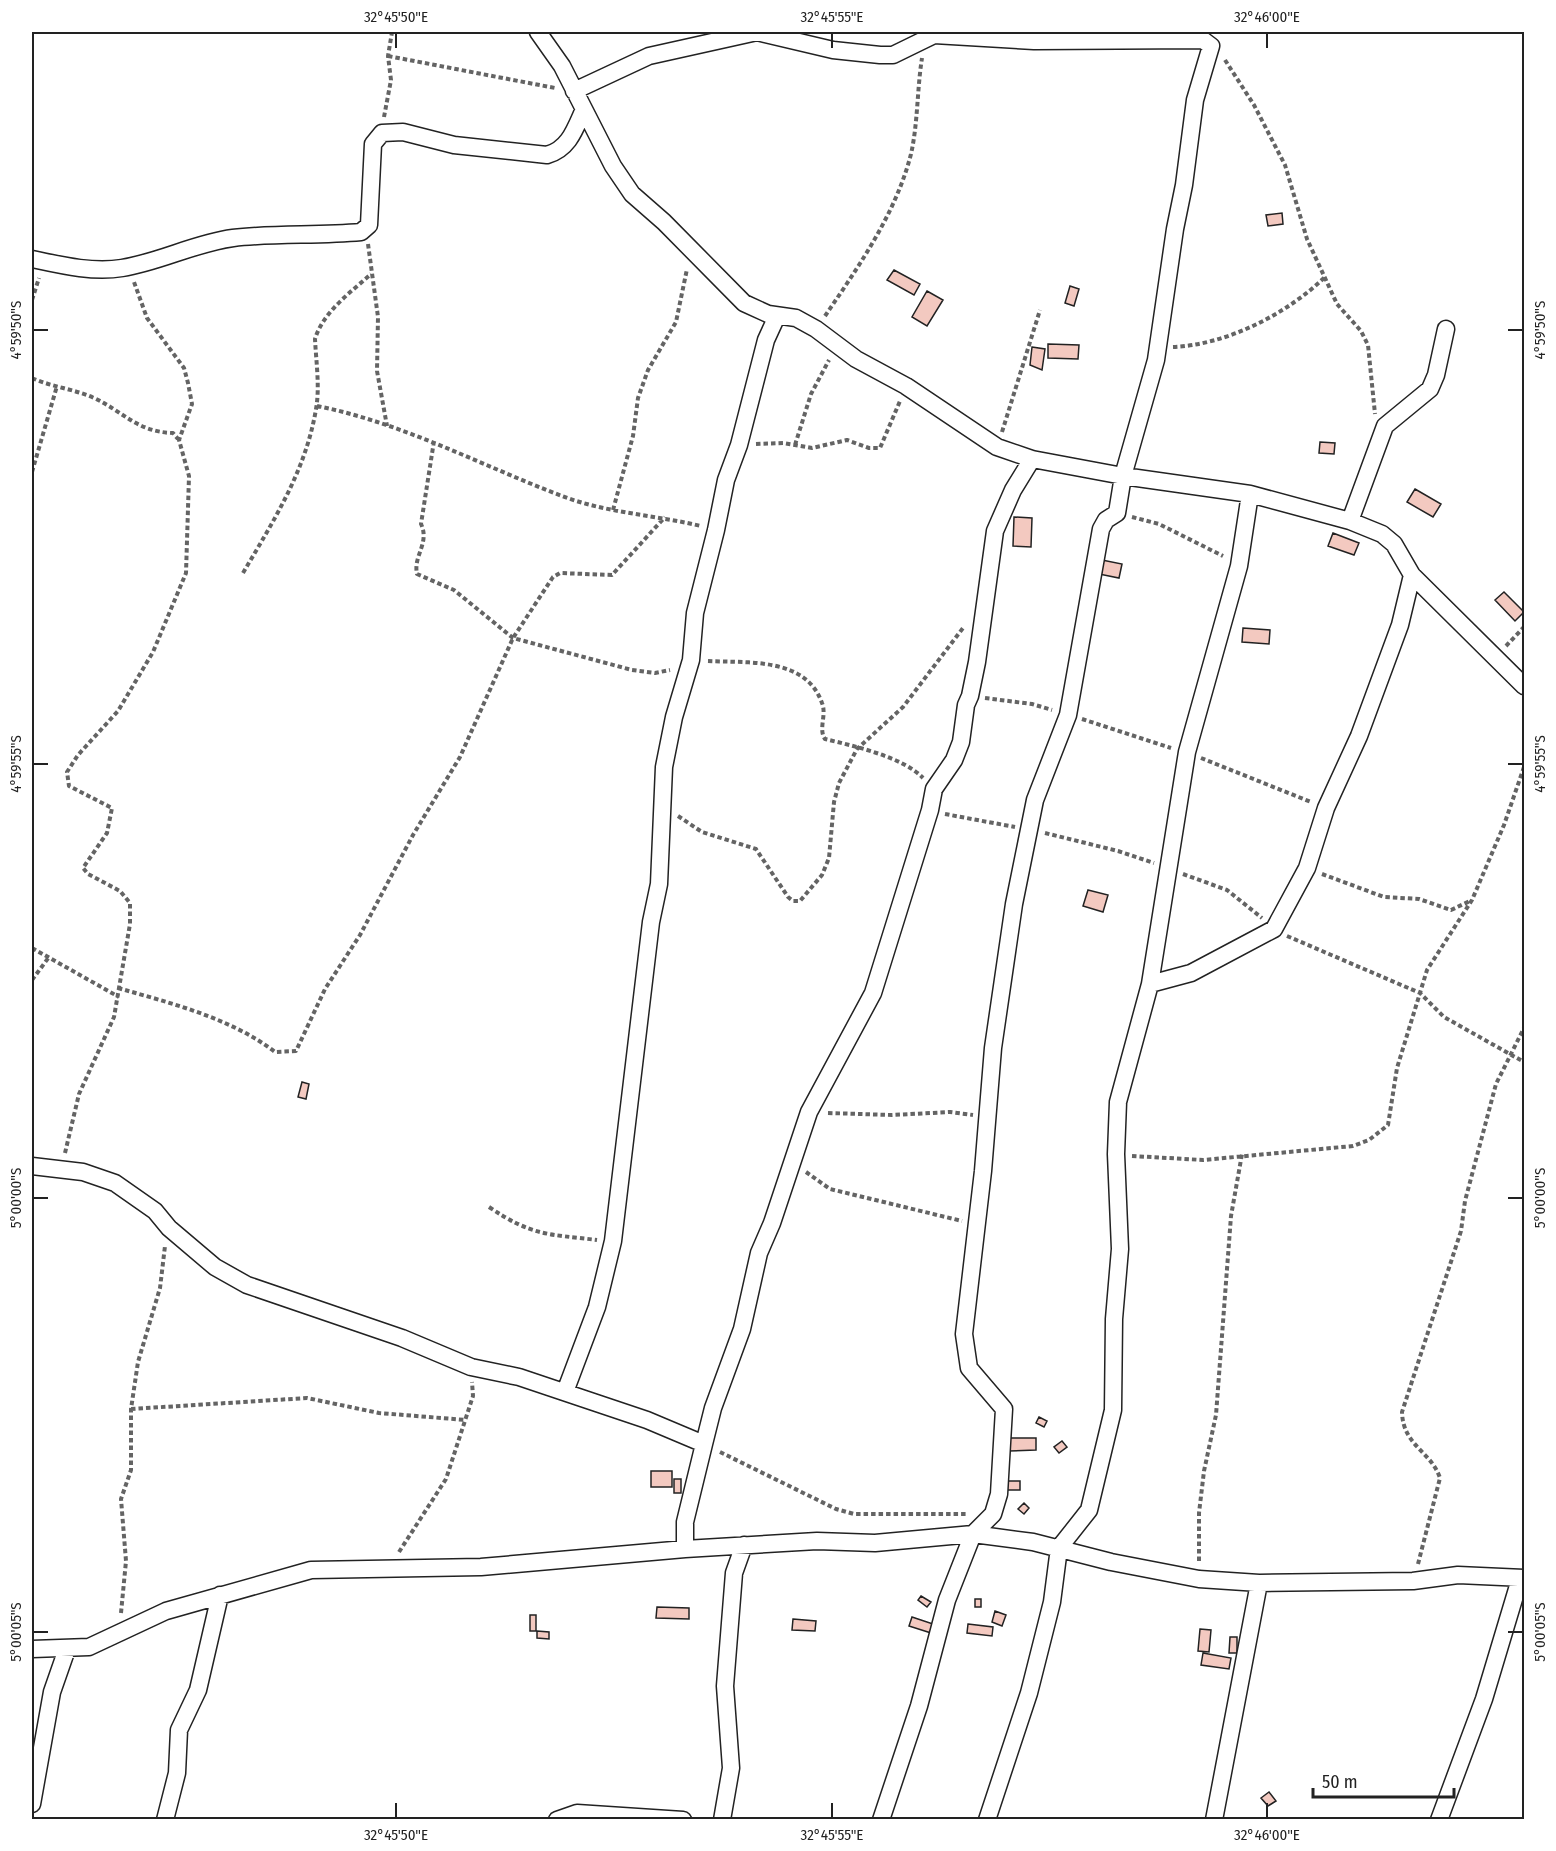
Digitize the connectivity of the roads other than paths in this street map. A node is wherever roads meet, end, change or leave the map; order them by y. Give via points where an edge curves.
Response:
1 (538, 32) edge
2 (574, 91) junction
3 (584, 109) junction
4 (32, 259) edge
5 (777, 316) junction
6 (1446, 329) dead end
7 (1032, 459) junction
8 (1123, 476) junction
9 (1250, 494) junction
10 (1350, 521) junction
11 (1412, 575) junction
12 (1524, 686) edge
13 (1150, 984) junction
14 (32, 1166) edge
15 (565, 1392) junction
16 (704, 1444) junction
17 (973, 1534) junction
18 (744, 1545) junction
19 (1059, 1548) junction
20 (685, 1549) junction
21 (1522, 1578) edge
22 (1259, 1583) junction
23 (220, 1595) junction
24 (32, 1649) edge
25 (67, 1649) junction
26 (32, 1803) edge
27 (165, 1820) edge
28 (557, 1820) edge
29 (683, 1820) edge
30 (722, 1820) edge
31 (881, 1820) edge
32 (987, 1820) edge
33 (1214, 1820) edge
34 (1438, 1820) edge

1 - 2 street
2 - 3 street
2 - 8 street via 649,56 757,32 833,50 880,56 893,55 934,35 1034,41 1203,40 1210,45 1195,100 1158,347
3 - 4 street via 568,143 547,155 454,145 404,132 382,133 373,144 367,229 361,232 210,241 130,266 86,269
3 - 5 street via 632,194 744,303
5 - 7 street via 796,318 816,329 856,359 906,386 997,447
5 - 15 street via 766,340 740,445 726,480 695,613 691,660 664,767 659,884 651,922 613,1241 597,1307
6 - 10 street via 1430,389 1391,419 1380,435
7 - 8 street
7 - 16 street via 994,531 959,749 934,789 873,993 809,1112 759,1253 742,1329
8 - 9 street
8 - 17 street via 1117,513 1101,529 1068,715 1040,784 1002,978 964,1334 969,1368 1004,1409 999,1494 993,1514
9 - 10 street
9 - 13 street via 1239,566 1187,752
10 - 11 street via 1382,534 1394,544
11 - 12 street
11 - 13 street via 1400,626 1359,736 1326,808 1307,868 1274,929 1191,973
13 - 19 street via 1118,1102 1120,1249 1113,1410 1089,1510
14 - 15 street via 62,1169 115,1183 155,1211 215,1267 247,1285 392,1334 471,1367
15 - 16 street
16 - 20 street via 685,1522
17 - 18 street via 874,1543
17 - 19 street
17 - 31 street via 947,1600 919,1706
18 - 20 street
18 - 30 street via 734,1573 725,1686 731,1768
19 - 22 street via 1199,1579
19 - 32 street via 1052,1602 1029,1693
20 - 23 street via 481,1567 331,1568
21 - 22 street via 1458,1575 1413,1581
21 - 34 street via 1484,1699
22 - 33 street
23 - 25 street via 166,1611 89,1647
23 - 27 street via 198,1690 179,1730 177,1773
24 - 25 street
25 - 26 street via 52,1692
28 - 29 street via 577,1813

